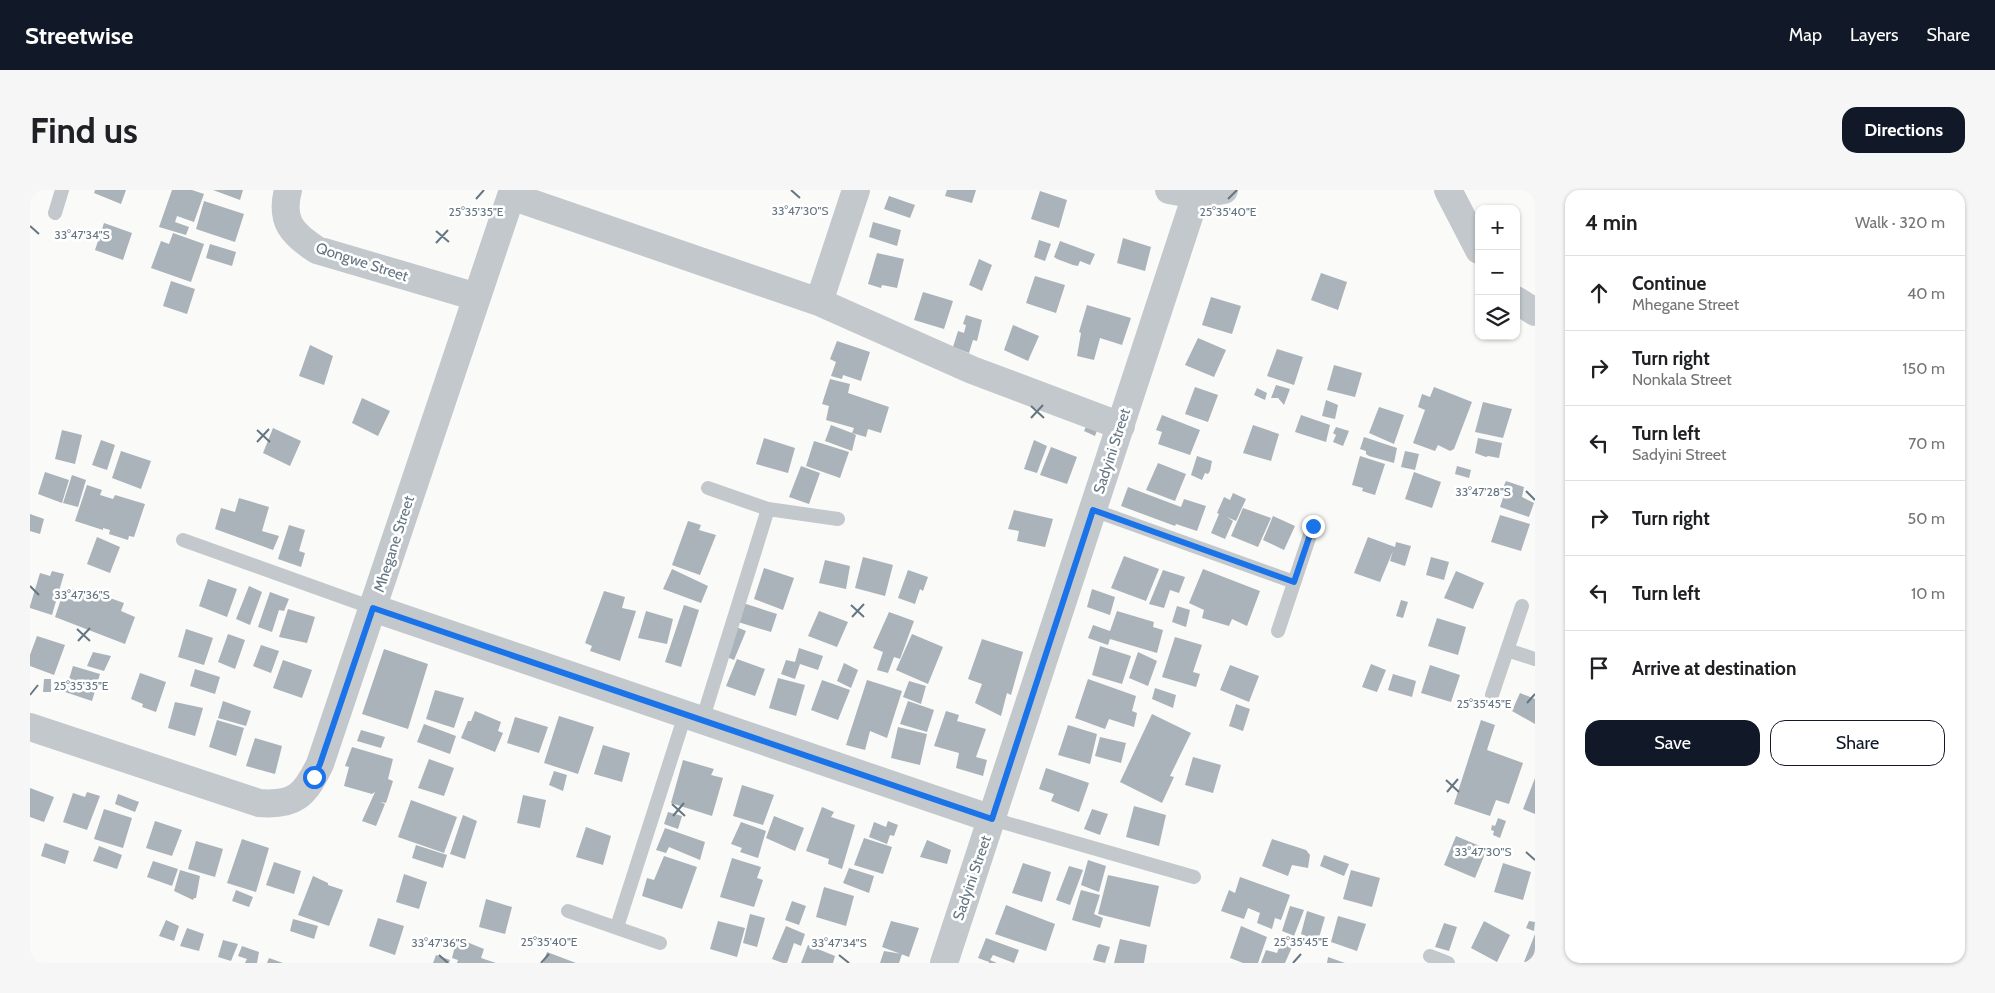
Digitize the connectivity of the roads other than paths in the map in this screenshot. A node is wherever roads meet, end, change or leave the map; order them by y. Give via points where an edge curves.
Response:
1 (62, 190) edge
2 (288, 190) edge
3 (856, 190) edge
4 (1168, 190) edge
5 (1224, 190) edge
6 (1448, 190) edge
7 (512, 193) edge
8 (1196, 195) junction
9 (55, 213) dead end
10 (1475, 242) edge
11 (477, 297) junction
12 (820, 302) junction
13 (1520, 303) edge
14 (1535, 312) edge
15 (1121, 426) junction
16 (708, 488) dead end
17 (768, 509) junction
18 (1093, 510) junction
19 (838, 519) dead end
20 (1313, 526) dead end
21 (184, 540) dead end
22 (1294, 582) junction
23 (1522, 606) dead end
24 (373, 608) junction
25 (1278, 631) dead end
26 (1508, 650) junction
27 (1535, 659) edge
28 (1492, 695) dead end
29 (694, 718) junction
30 (30, 727) edge
31 (992, 819) junction
32 (1194, 878) dead end
33 (568, 910) dead end
34 (617, 927) junction
35 (660, 943) dead end
36 (1430, 956) dead end
37 (944, 963) edge
38 (1448, 963) edge

1 - 9 lane
2 - 11 street, Qongwe Street via 284,203 288,222 298,238 317,250
3 - 12 street
4 - 8 street
5 - 8 street
6 - 10 street
7 - 11 street, Mhegane Street
7 - 12 street
8 - 15 street, Sadyini Street
11 - 24 street, Mhegane Street
12 - 15 street via 972,370
13 - 14 street
15 - 18 street, Sadyini Street
16 - 17 lane
17 - 19 lane
17 - 29 lane
18 - 22 lane
18 - 31 street, Sadyini Street
20 - 22 lane
21 - 24 lane
22 - 25 lane
23 - 26 lane
24 - 29 street
24 - 30 street, Mhegane Street via 320,764 314,777 293,800 278,804 259,803
26 - 27 lane
26 - 28 lane
29 - 31 street
29 - 34 lane
31 - 32 lane
31 - 37 street, Sadyini Street
33 - 34 lane
34 - 35 lane
36 - 38 lane

